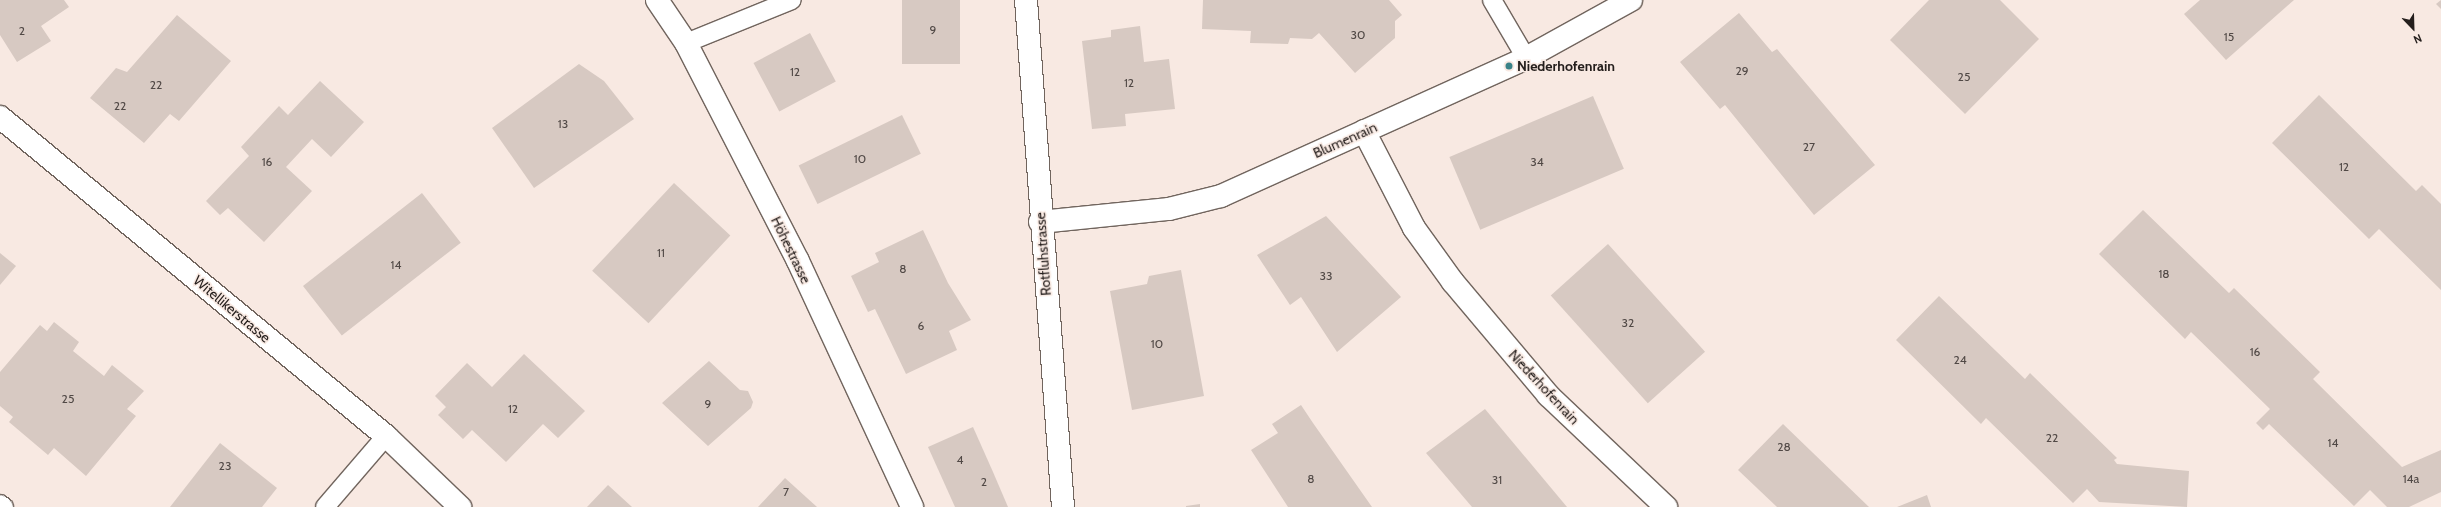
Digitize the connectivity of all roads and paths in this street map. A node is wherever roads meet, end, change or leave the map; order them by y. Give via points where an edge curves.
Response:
1 (657, 0) edge
2 (792, 0) edge
3 (1026, 0) edge
4 (1492, 0) edge
5 (1631, 0) edge
6 (686, 43) junction
7 (1526, 58) junction
8 (0, 117) edge
9 (1364, 131) junction
10 (1040, 222) junction
11 (386, 436) junction
12 (0, 504) edge
13 (4, 507) edge
14 (325, 507) edge
15 (460, 507) edge
16 (912, 507) edge
17 (1063, 507) edge
18 (1666, 507) edge

1 - 6 street, Höhestrasse
2 - 6 lane
3 - 10 street, Rotfluhstrasse
4 - 7 lane
5 - 7 street, Blumenrain
6 - 16 street, Höhestrasse via 798,261
7 - 9 street, Blumenrain
8 - 11 street, Witellikerstrasse
9 - 10 street, Blumenrain via 1244,187 1197,203
9 - 18 street, Niederhofenrain via 1414,228 1453,282 1548,395
10 - 17 street, Rotfluhstrasse
11 - 14 lane
11 - 15 street, Witellikerstrasse
12 - 13 lane

